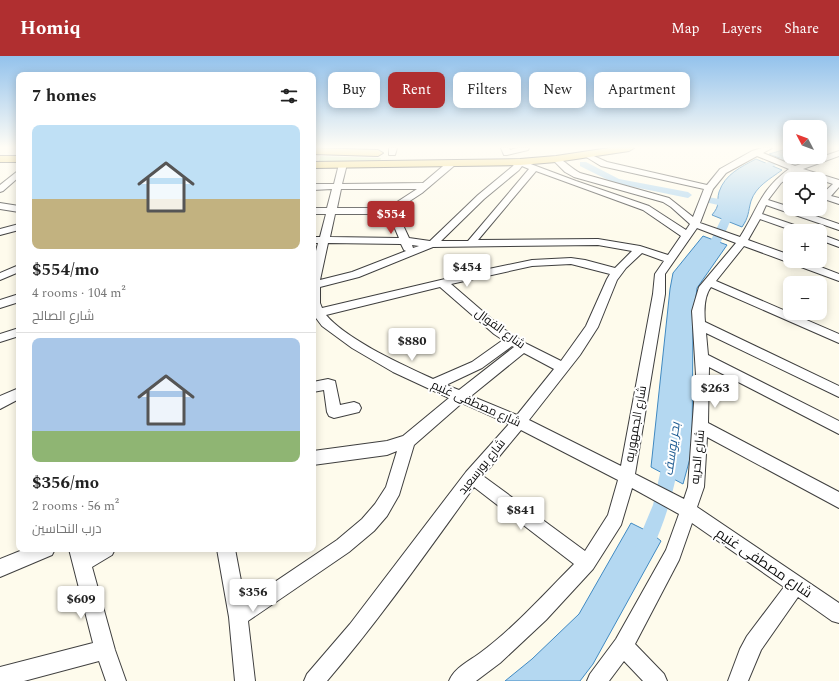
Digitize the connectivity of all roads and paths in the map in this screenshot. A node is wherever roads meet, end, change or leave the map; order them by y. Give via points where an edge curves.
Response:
1 (14, 177) edge
2 (340, 177) edge
3 (431, 177) edge
4 (505, 177) edge
5 (526, 177) edge
6 (560, 177) edge
7 (583, 177) edge
8 (662, 177) edge
9 (718, 177) edge
10 (820, 177) edge
11 (783, 183) edge
12 (838, 183) edge
13 (423, 186) junction
14 (16, 187) edge
15 (316, 187) edge
16 (338, 187) junction
17 (1, 188) edge
18 (709, 188) junction
19 (827, 193) edge
20 (827, 199) edge
21 (763, 201) junction
22 (839, 201) edge
23 (0, 206) edge
24 (783, 206) edge
25 (16, 209) edge
26 (391, 209) junction
27 (331, 211) junction
28 (316, 212) edge
29 (757, 215) junction
30 (818, 216) edge
31 (695, 224) junction
32 (783, 224) edge
33 (839, 227) edge
34 (16, 228) edge
35 (0, 232) edge
36 (686, 235) junction
37 (318, 240) edge
38 (827, 240) edge
39 (405, 241) junction
40 (744, 242) junction
41 (471, 243) junction
42 (432, 244) junction
43 (839, 244) edge
44 (640, 249) junction
45 (410, 252) junction
46 (783, 256) edge
47 (670, 259) junction
48 (316, 260) edge
49 (813, 268) edge
50 (16, 269) edge
51 (617, 272) junction
52 (0, 277) edge
53 (839, 278) edge
54 (316, 279) edge
55 (442, 282) junction
56 (710, 282) junction
57 (16, 299) edge
58 (0, 304) edge
59 (316, 306) edge
60 (316, 308) edge
61 (698, 324) junction
62 (16, 333) edge
63 (0, 338) edge
64 (839, 339) edge
65 (517, 344) junction
66 (703, 358) junction
67 (563, 368) junction
68 (433, 385) junction
69 (316, 386) edge
70 (839, 392) edge
71 (16, 394) edge
72 (460, 397) junction
73 (0, 404) edge
74 (354, 408) dead end
75 (519, 422) junction
76 (701, 426) junction
77 (839, 428) edge
78 (408, 441) junction
79 (316, 458) edge
80 (472, 477) junction
81 (627, 477) junction
82 (839, 500) edge
83 (688, 511) junction
84 (39, 552) edge
85 (95, 552) edge
86 (227, 552) edge
87 (80, 556) edge
88 (587, 563) junction
89 (0, 568) edge
90 (796, 585) junction
91 (839, 614) edge
92 (238, 617) junction
93 (623, 646) junction
94 (105, 650) junction
95 (0, 677) edge
96 (116, 681) edge
97 (245, 681) edge
98 (314, 681) edge
99 (459, 681) edge
100 (597, 681) edge
101 (657, 681) edge
102 (738, 681) edge

1 - 17 street
2 - 16 street
3 - 13 street
4 - 42 street
5 - 41 street
6 - 36 street via 646,208
7 - 31 street via 666,200 674,204
8 - 18 street
9 - 18 street, شارع الجمهوريه
10 - 12 street
11 - 21 street, شارع الحريه
12 - 19 street
13 - 16 street
13 - 26 street via 402,204
14 - 17 street
15 - 16 street
16 - 27 street
18 - 31 street, شارع الجمهوريه
20 - 22 street
21 - 24 street
21 - 29 street, شارع الحريه
23 - 25 street
26 - 27 street
26 - 39 street
27 - 28 street
27 - 37 street
29 - 32 street
29 - 40 street, شارع الحريه
30 - 33 street
31 - 36 street, شارع الجمهوريه
31 - 40 street
34 - 35 street
36 - 47 street, شارع الجمهوريه
37 - 39 street
37 - 48 street
38 - 43 street
39 - 42 street
39 - 45 street
40 - 46 street
40 - 56 street, شارع الحريه
41 - 42 street
41 - 44 street via 598,242
42 - 45 street
44 - 47 street
44 - 51 street, شارع بورسعيد
45 - 54 street via 362,272
47 - 81 street, شارع الجمهوريه via 660,274 659,294
49 - 53 street
50 - 52 street
51 - 55 street via 585,263 553,261 509,267
51 - 67 street, شارع بورسعيد via 585,340
55 - 59 street
55 - 65 street, شارع الفوال via 486,322
56 - 61 street, شارع الحريه via 703,290 700,300
56 - 64 street
57 - 58 street
60 - 68 street, شارع مصطفى غنيم via 326,323 356,345
61 - 66 street, شارع الحريه
61 - 70 street
62 - 63 street
65 - 67 street, شارع الفوال
65 - 68 street
65 - 72 street
66 - 76 street, شارع الحريه
66 - 77 street
67 - 75 street, شارع بورسعيد
68 - 72 street, شارع مصطفى غنيم
69 - 74 street via 328,384 330,386 334,412
71 - 73 street
72 - 75 street, شارع مصطفى غنيم
72 - 78 street
75 - 80 street, شارع بورسعيد
75 - 81 street, شارع مصطفى غنيم
76 - 82 street
76 - 83 street, شارع الحريه via 696,487
78 - 79 street via 387,448
78 - 92 street via 393,490 368,525 343,546
80 - 88 street
80 - 98 street, شارع بورسعيد via 357,631
81 - 83 street, شارع مصطفى غنيم
81 - 88 street, شارع الجمهوريه via 615,519
83 - 90 street, شارع مصطفى غنيم
83 - 93 street, شارع الحريه via 673,554
84 - 89 street
85 - 87 street
86 - 92 street
87 - 94 street
88 - 99 street, شارع الجمهوريه via 493,656
90 - 91 street, شارع مصطفى غنيم
90 - 102 street via 754,643
92 - 97 street
93 - 100 street, شارع الحريه
93 - 101 street
94 - 95 street
94 - 96 street

